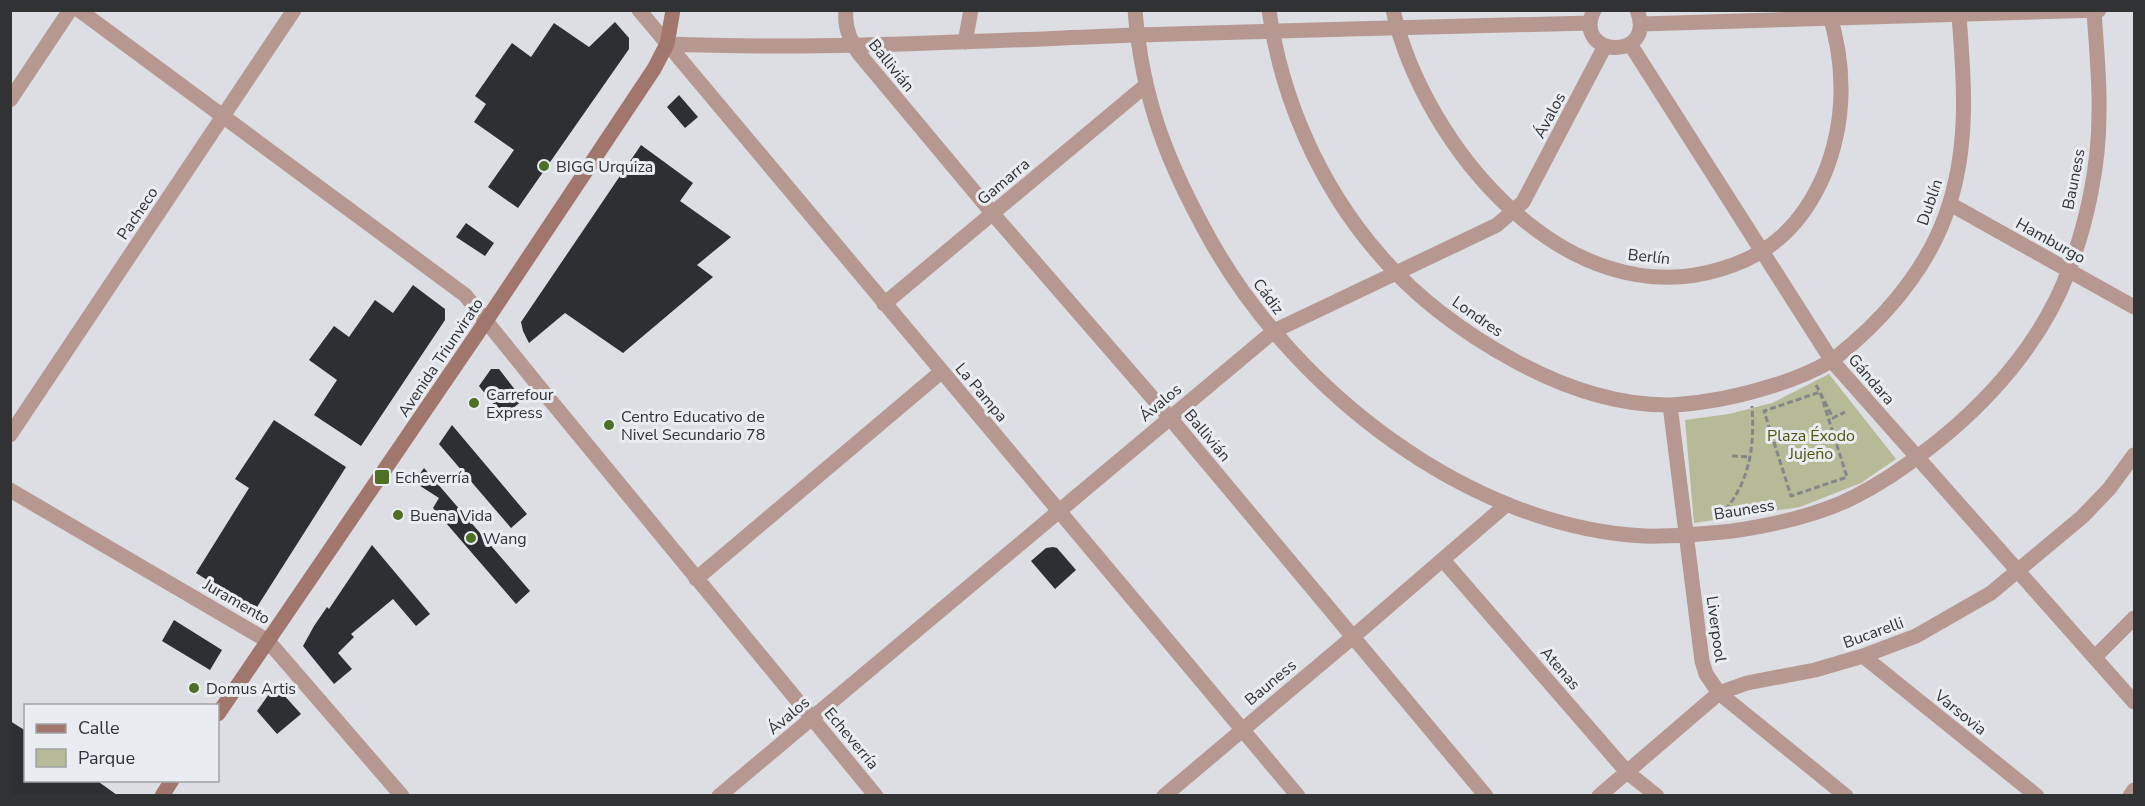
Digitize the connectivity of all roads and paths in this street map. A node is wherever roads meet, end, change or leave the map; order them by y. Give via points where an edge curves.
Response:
1 (70, 10) edge
2 (79, 10) edge
3 (294, 10) edge
4 (639, 10) edge
5 (673, 10) edge
6 (846, 10) edge
7 (971, 10) edge
8 (1135, 10) edge
9 (1269, 10) edge
10 (1393, 10) edge
11 (2099, 10) edge
12 (2094, 11) edge
13 (1830, 15) edge
14 (1959, 15) junction
15 (1592, 17) edge
16 (1639, 17) edge
17 (1397, 28) junction
18 (1271, 32) junction
19 (1137, 35) junction
20 (965, 42) junction
21 (667, 44) junction
22 (1630, 44) junction
23 (853, 45) junction
24 (1605, 46) junction
25 (1145, 86) junction
26 (10, 100) edge
27 (223, 116) junction
28 (1950, 204) junction
29 (1514, 212) junction
30 (993, 214) junction
31 (1761, 252) junction
32 (2069, 271) junction
33 (1396, 274) junction
34 (884, 304) junction
35 (2134, 307) edge
36 (486, 321) junction
37 (1274, 331) junction
38 (1832, 361) junction
39 (941, 372) junction
40 (1750, 393) junction
41 (1820, 393) junction
42 (1670, 405) junction
43 (1845, 412) dead end
44 (1170, 418) junction
45 (10, 435) edge
46 (2134, 455) edge
47 (1732, 456) dead end
48 (1750, 457) junction
49 (1917, 458) junction
50 (10, 490) edge
51 (1507, 504) junction
52 (1060, 511) junction
53 (1689, 535) junction
54 (1443, 560) junction
55 (2019, 570) junction
56 (696, 579) junction
57 (2134, 618) edge
58 (1354, 636) junction
59 (268, 641) junction
60 (1863, 656) junction
61 (2095, 657) junction
62 (1719, 693) junction
63 (2134, 702) edge
64 (219, 713) edge
65 (812, 719) junction
66 (1242, 729) junction
67 (1627, 772) junction
68 (171, 782) edge
69 (2134, 790) edge
70 (162, 795) edge
71 (402, 795) edge
72 (719, 795) edge
73 (876, 795) edge
74 (1164, 795) edge
75 (1298, 795) edge
76 (1486, 795) edge
77 (1599, 795) edge
78 (1657, 795) edge
79 (1846, 795) edge
80 (2037, 795) edge
81 (2130, 795) edge

1 - 26 street
2 - 27 street, Echeverría
3 - 27 street, Pacheco
4 - 21 street, La Pampa
5 - 21 main road, Avenida Triunvirato
6 - 23 street
7 - 20 street
8 - 19 street, Cádiz
9 - 18 street, Londres
10 - 17 street, Berlín
11 - 12 street
12 - 14 street
12 - 32 street, Bauness via 2098,146 2093,181
13 - 14 street
13 - 16 street
13 - 31 street, Berlín via 1841,75 1841,105 1829,162 1803,213 1784,236
14 - 28 street, Dublín via 1963,140
15 - 17 street
15 - 24 street via 1594,37
16 - 22 street via 1638,35
17 - 18 street
17 - 29 street, Berlín via 1435,115 1471,166
18 - 19 street
18 - 33 street, Londres via 1290,99 1312,151 1355,224
19 - 20 street
19 - 25 street, Cádiz
20 - 23 street
21 - 23 street
21 - 34 street, La Pampa
21 - 36 main road, Avenida Triunvirato
22 - 24 street via 1618,49
22 - 31 street, Gándara
23 - 30 street, Ballivián
24 - 29 street, Ávalos via 1523,202
25 - 30 street, Gamarra
25 - 37 street, Cádiz via 1179,182 1222,260
27 - 36 street, Echeverría via 465,295
27 - 45 street, Pacheco
28 - 32 street, Hamburgo
28 - 38 street, Dublín via 1915,275 1872,327
29 - 31 street, Berlín via 1563,248 1589,261 1647,275 1707,274
29 - 33 street, Ávalos via 1497,225
30 - 34 street, Gamarra
30 - 44 street, Ballivián
31 - 38 street, Gándara
32 - 35 street, Hamburgo
32 - 49 street, Bauness via 2045,321 2019,360 1951,432
33 - 37 street, Ávalos
33 - 42 street, Londres via 1462,330 1560,383 1622,400
34 - 39 street, La Pampa
36 - 56 street, Echeverría
36 - 59 main road, Avenida Triunvirato
37 - 44 street, Ávalos
37 - 51 street, Cádiz via 1297,358 1390,440 1460,483
38 - 40 street, Londres
38 - 49 street, Gándara
39 - 52 street, La Pampa
39 - 56 street
40 - 42 street, Londres
40 - 48 path
41 - 41 path via 1764,411 1791,496 1847,477
41 - 43 path via 1833,418
42 - 53 street, Liverpool
44 - 52 street, Ávalos
44 - 58 street, Ballivián
46 - 55 street, Bucarelli via 2082,518
47 - 48 path
48 - 53 path via 1733,502
49 - 53 street, Bauness via 1853,498 1806,516 1761,527
49 - 55 street, Gándara
50 - 59 street, Juramento
51 - 53 street, Bauness via 1613,532
51 - 54 street, Bauness
52 - 65 street, Ávalos
52 - 66 street, La Pampa
53 - 62 street, Liverpool via 1702,661
54 - 58 street, Bauness
54 - 67 street, Atenas
55 - 60 street, Bucarelli via 1991,592 1916,636
55 - 61 street, Gándara
56 - 65 street, Echeverría
57 - 61 street
58 - 66 street, Bauness
58 - 76 street, Ballivián
59 - 64 main road, Avenida Triunvirato
59 - 71 street, Juramento
60 - 62 street, Bucarelli
60 - 80 street, Varsovia
61 - 63 street, Gándara
62 - 67 street, Bucarelli
62 - 79 street, Liverpool
65 - 72 street, Ávalos
65 - 73 street, Echeverría
66 - 74 street, Bauness
66 - 75 street, La Pampa
67 - 77 street, Bucarelli
67 - 78 street, Atenas
68 - 70 main road
69 - 81 street

